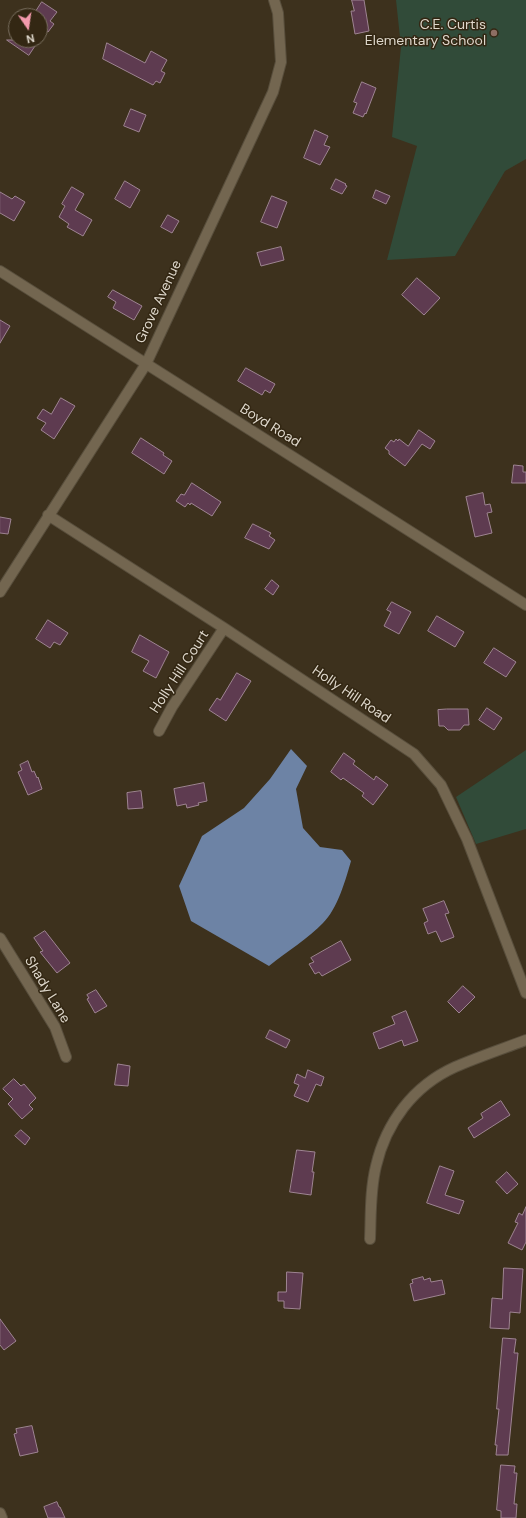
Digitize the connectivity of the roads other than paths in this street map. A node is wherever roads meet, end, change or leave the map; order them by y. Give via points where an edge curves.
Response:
1 (274, 0) edge
2 (0, 271) edge
3 (146, 364) junction
4 (48, 515) junction
5 (0, 592) edge
6 (526, 605) edge
7 (224, 628) junction
8 (159, 731) dead end
9 (0, 938) edge
10 (526, 993) edge
11 (526, 1040) edge
12 (66, 1057) dead end
13 (370, 1239) dead end
14 (0, 1513) edge
15 (2, 1518) edge

1 - 3 street, Grove Avenue via 278,13 281,62 273,92
2 - 3 street, Boyd Road
3 - 4 street, Grove Avenue
3 - 6 street, Boyd Road
4 - 5 street, Grove Avenue
4 - 7 street, Holly Hill Road
7 - 8 street, Holly Hill Court
7 - 10 street, Holly Hill Road via 414,754 441,784 467,839
9 - 12 street, Shady Lane via 55,1027
11 - 13 street via 454,1068 436,1078 420,1090 398,1114 381,1147 376,1167 372,1187
14 - 15 street

